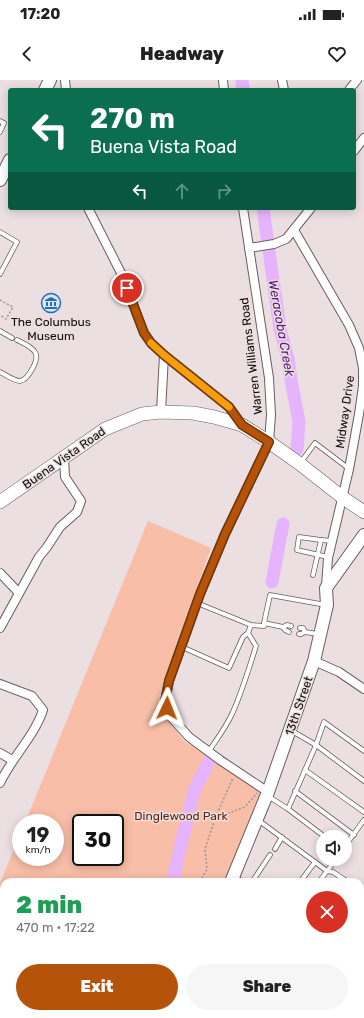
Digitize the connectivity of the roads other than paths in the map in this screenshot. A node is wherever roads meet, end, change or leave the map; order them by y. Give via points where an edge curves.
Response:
1 (0, 121) edge
2 (0, 132) edge
3 (364, 138) edge
4 (356, 148) edge
5 (8, 164) edge
6 (0, 180) edge
7 (89, 210) edge
8 (243, 210) edge
9 (309, 210) edge
10 (294, 230) junction
11 (0, 232) edge
12 (249, 248) junction
13 (0, 274) edge
14 (0, 332) edge
15 (12, 338) dead end
16 (16, 340) dead end
17 (164, 355) junction
18 (0, 372) edge
19 (160, 412) junction
20 (242, 425) junction
21 (269, 442) junction
22 (64, 458) junction
23 (300, 464) junction
24 (349, 468) junction
25 (342, 497) junction
26 (0, 502) edge
27 (364, 512) edge
28 (364, 534) edge
29 (320, 540) junction
30 (332, 541) junction
31 (317, 555) junction
32 (328, 558) junction
33 (0, 573) edge
34 (313, 576) dead end
35 (326, 588) junction
36 (19, 593) junction
37 (197, 603) junction
38 (327, 605) junction
39 (264, 623) junction
40 (251, 625) junction
41 (0, 628) edge
42 (290, 629) dead end
43 (300, 631) dead end
44 (248, 633) junction
45 (320, 634) junction
46 (182, 646) junction
47 (314, 661) junction
48 (0, 684) edge
49 (363, 685) edge
50 (290, 730) junction
51 (316, 745) junction
52 (364, 751) edge
53 (209, 752) junction
54 (0, 753) edge
55 (12, 760) junction
56 (305, 770) junction
57 (364, 781) edge
58 (0, 783) edge
59 (295, 791) junction
60 (266, 792) junction
61 (288, 809) junction
62 (364, 812) edge
63 (258, 820) junction
64 (364, 820) edge
65 (316, 831) edge
66 (354, 834) junction
67 (282, 837) junction
68 (352, 837) edge
69 (275, 848) dead end
70 (270, 855) dead end
71 (315, 862) junction
72 (331, 866) edge
73 (327, 871) junction
74 (237, 878) edge
75 (255, 878) edge
76 (303, 878) edge
77 (322, 878) edge
78 (342, 878) edge

1 - 2 lane via 4,123
3 - 4 street
5 - 6 main road
7 - 17 street via 121,273 144,333
8 - 12 street, Warren Williams Road
9 - 10 street
10 - 12 street via 286,240
10 - 24 street, Midway Drive via 359,348 363,386
11 - 13 lane via 17,242
12 - 21 street, Warren Williams Road via 269,378
14 - 15 lane
16 - 18 lane via 35,352 36,361 23,381
17 - 19 street
17 - 20 street via 229,407
19 - 20 main road, Buena Vista Road via 193,413
19 - 22 main road, Buena Vista Road via 142,414 106,429
20 - 21 main road, Buena Vista Road
21 - 23 main road, Buena Vista Road
21 - 37 street, Warren Williams Road via 225,534
22 - 26 main road, Buena Vista Road
22 - 36 street via 66,477 81,501 77,512 60,527 38,557
23 - 24 lane via 314,443
23 - 25 main road, Buena Vista Road
24 - 25 street, Midway Drive
25 - 27 main road, Buena Vista Road
25 - 30 street, Midway Drive
28 - 35 main road
29 - 30 lane
29 - 31 lane
29 - 31 lane via 299,537 296,550
30 - 32 street, Midway Drive
31 - 32 lane
31 - 34 lane
32 - 35 street, Midway Drive
33 - 36 street
35 - 38 main road, 13th Street
36 - 41 street
37 - 40 lane
37 - 46 street, Warren Williams Road
38 - 39 lane via 270,595
38 - 45 main road, 13th Street
39 - 40 lane via 264,626
39 - 42 lane via 283,627 287,625
40 - 44 lane
43 - 45 lane via 303,628 305,632
44 - 46 lane via 243,637 229,668
44 - 53 lane via 256,646 246,678 232,715
45 - 47 main road, 13th Street
46 - 53 street, Warren Williams Road via 169,681 165,701 172,718 189,737
47 - 49 street
47 - 50 main road, 13th Street
48 - 55 street via 32,696 43,710 31,736
50 - 51 lane
50 - 60 main road, 13th Street
51 - 52 lane via 324,722
51 - 56 lane
51 - 57 lane
53 - 60 street, Warren Williams Road
54 - 55 street
55 - 58 street
56 - 59 lane
56 - 62 lane
59 - 61 lane
59 - 66 lane
60 - 61 lane
60 - 63 main road, 13th Street
61 - 65 lane
63 - 67 lane
63 - 74 main road, 13th Street
64 - 66 lane
66 - 68 lane
67 - 69 lane
67 - 71 lane
70 - 75 lane
71 - 73 lane
71 - 76 lane
72 - 73 lane
73 - 77 lane
73 - 78 lane

